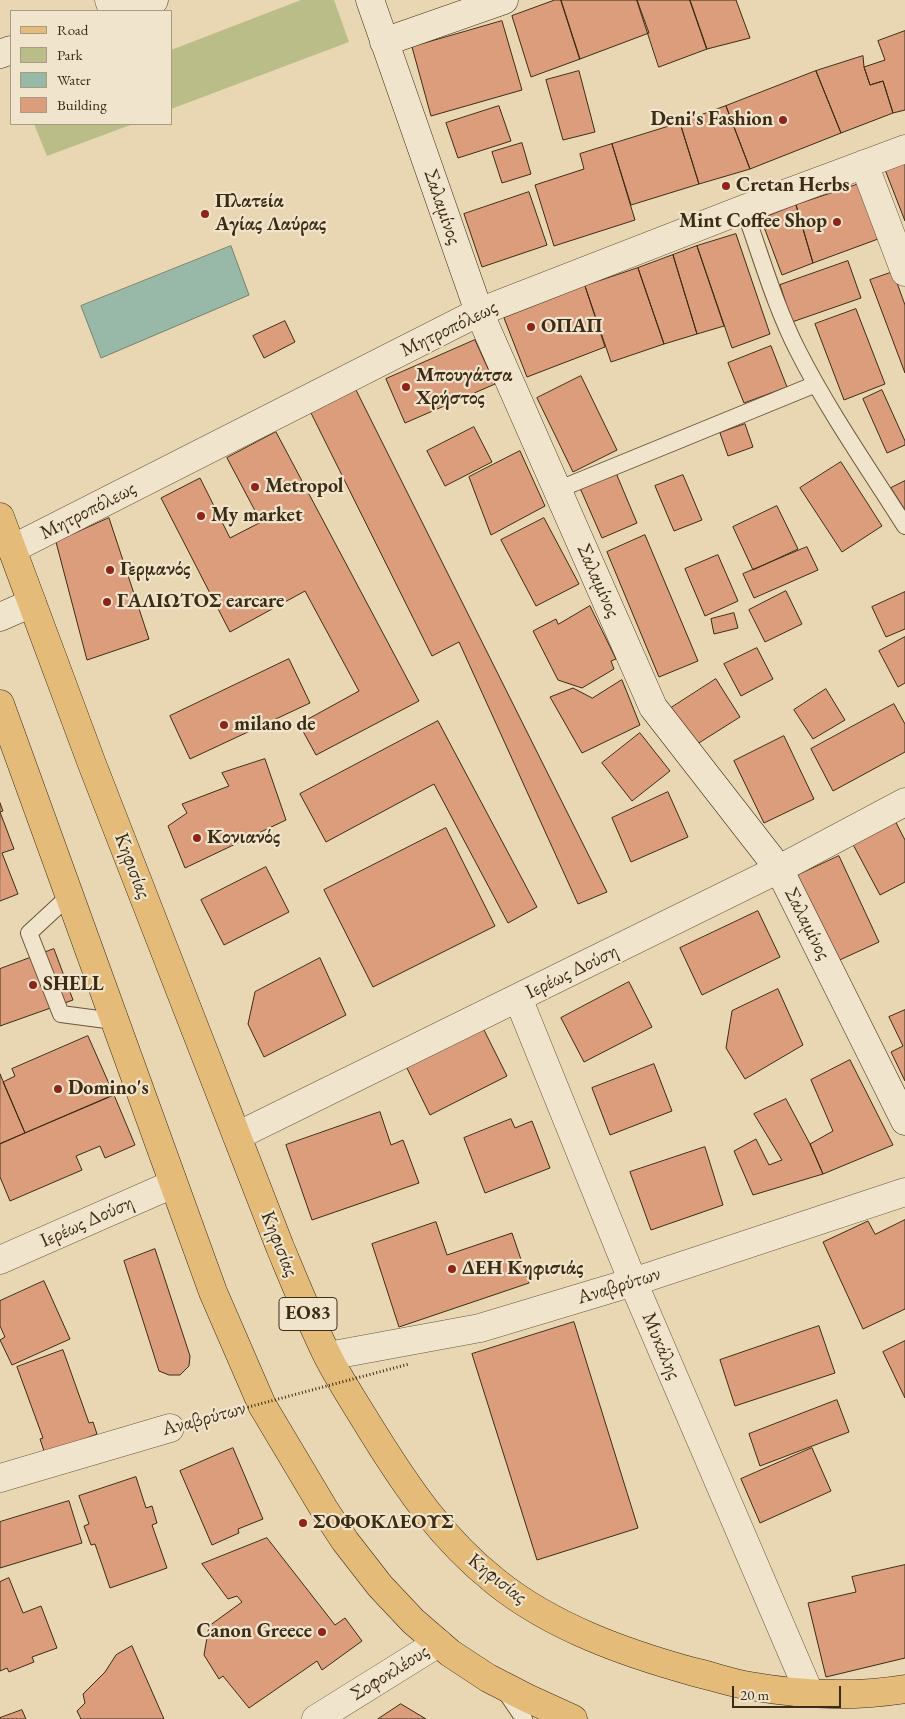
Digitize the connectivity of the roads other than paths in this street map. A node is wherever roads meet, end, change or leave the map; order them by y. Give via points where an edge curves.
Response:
1 (154, 0) edge
2 (370, 0) edge
3 (504, 0) edge
4 (125, 10) edge
5 (384, 42) junction
6 (905, 149) edge
7 (864, 164) junction
8 (744, 208) junction
9 (905, 272) edge
10 (478, 312) junction
11 (816, 384) junction
12 (557, 490) junction
13 (0, 517) edge
14 (905, 526) edge
15 (6, 552) edge
16 (32, 603) junction
17 (0, 617) edge
18 (0, 704) edge
19 (905, 802) edge
20 (779, 869) junction
21 (69, 896) junction
22 (518, 998) junction
23 (114, 1021) junction
24 (905, 1121) edge
25 (237, 1136) junction
26 (173, 1184) junction
27 (905, 1192) edge
28 (0, 1260) edge
29 (633, 1282) junction
30 (328, 1356) junction
31 (170, 1428) road end
32 (0, 1478) edge
33 (438, 1643) junction
34 (502, 1685) junction
35 (905, 1689) edge
36 (809, 1692) junction
37 (316, 1719) edge
38 (524, 1719) edge
39 (573, 1719) edge

1 - 4 street
2 - 5 street, Σαλαμίνος
3 - 5 street
5 - 10 street, Σαλαμίνος
6 - 7 street, Μητροπόλεως
7 - 8 street, Μητροπόλεως
7 - 9 street
8 - 10 street, Μητροπόλεως
8 - 11 lane via 781,313
10 - 12 street, Σαλαμίνος
10 - 15 street, Μητροπόλεως
11 - 12 lane
11 - 14 lane
12 - 20 street, Σαλαμίνος via 653,707
13 - 15 main road, Κηφισίας / ΕΟ83
15 - 16 main road, Κηφισίας / ΕΟ83
16 - 17 street
16 - 25 main road, Κηφισίας / ΕΟ83
18 - 21 main road
19 - 20 street, Ιερέως Δούση
20 - 22 street, Ιερέως Δούση
20 - 24 street, Σαλαμίνος
21 - 23 main road
21 - 23 lane via 28,933 61,1014
22 - 25 street, Ιερέως Δούση
22 - 29 street, Μυκάλης
23 - 26 main road
25 - 30 main road, Κηφισίας / ΕΟ83 via 280,1248
26 - 28 street, Ιερέως Δούση
26 - 33 main road via 212,1292 262,1405 345,1541 380,1586
27 - 29 street, Αναβρύτων
29 - 30 street, Αναβρύτων via 480,1328
29 - 36 street, Μυκάλης
30 - 36 main road, Κηφισίας / ΕΟ83 via 405,1484 438,1527 498,1584 568,1626 634,1654 750,1686
31 - 32 street, Αναβρύτων
33 - 34 main road
33 - 37 street, Σοφοκλέους
34 - 38 lane
34 - 39 main road
35 - 36 main road, Κηφισίας / ΕΟ83 via 864,1694

